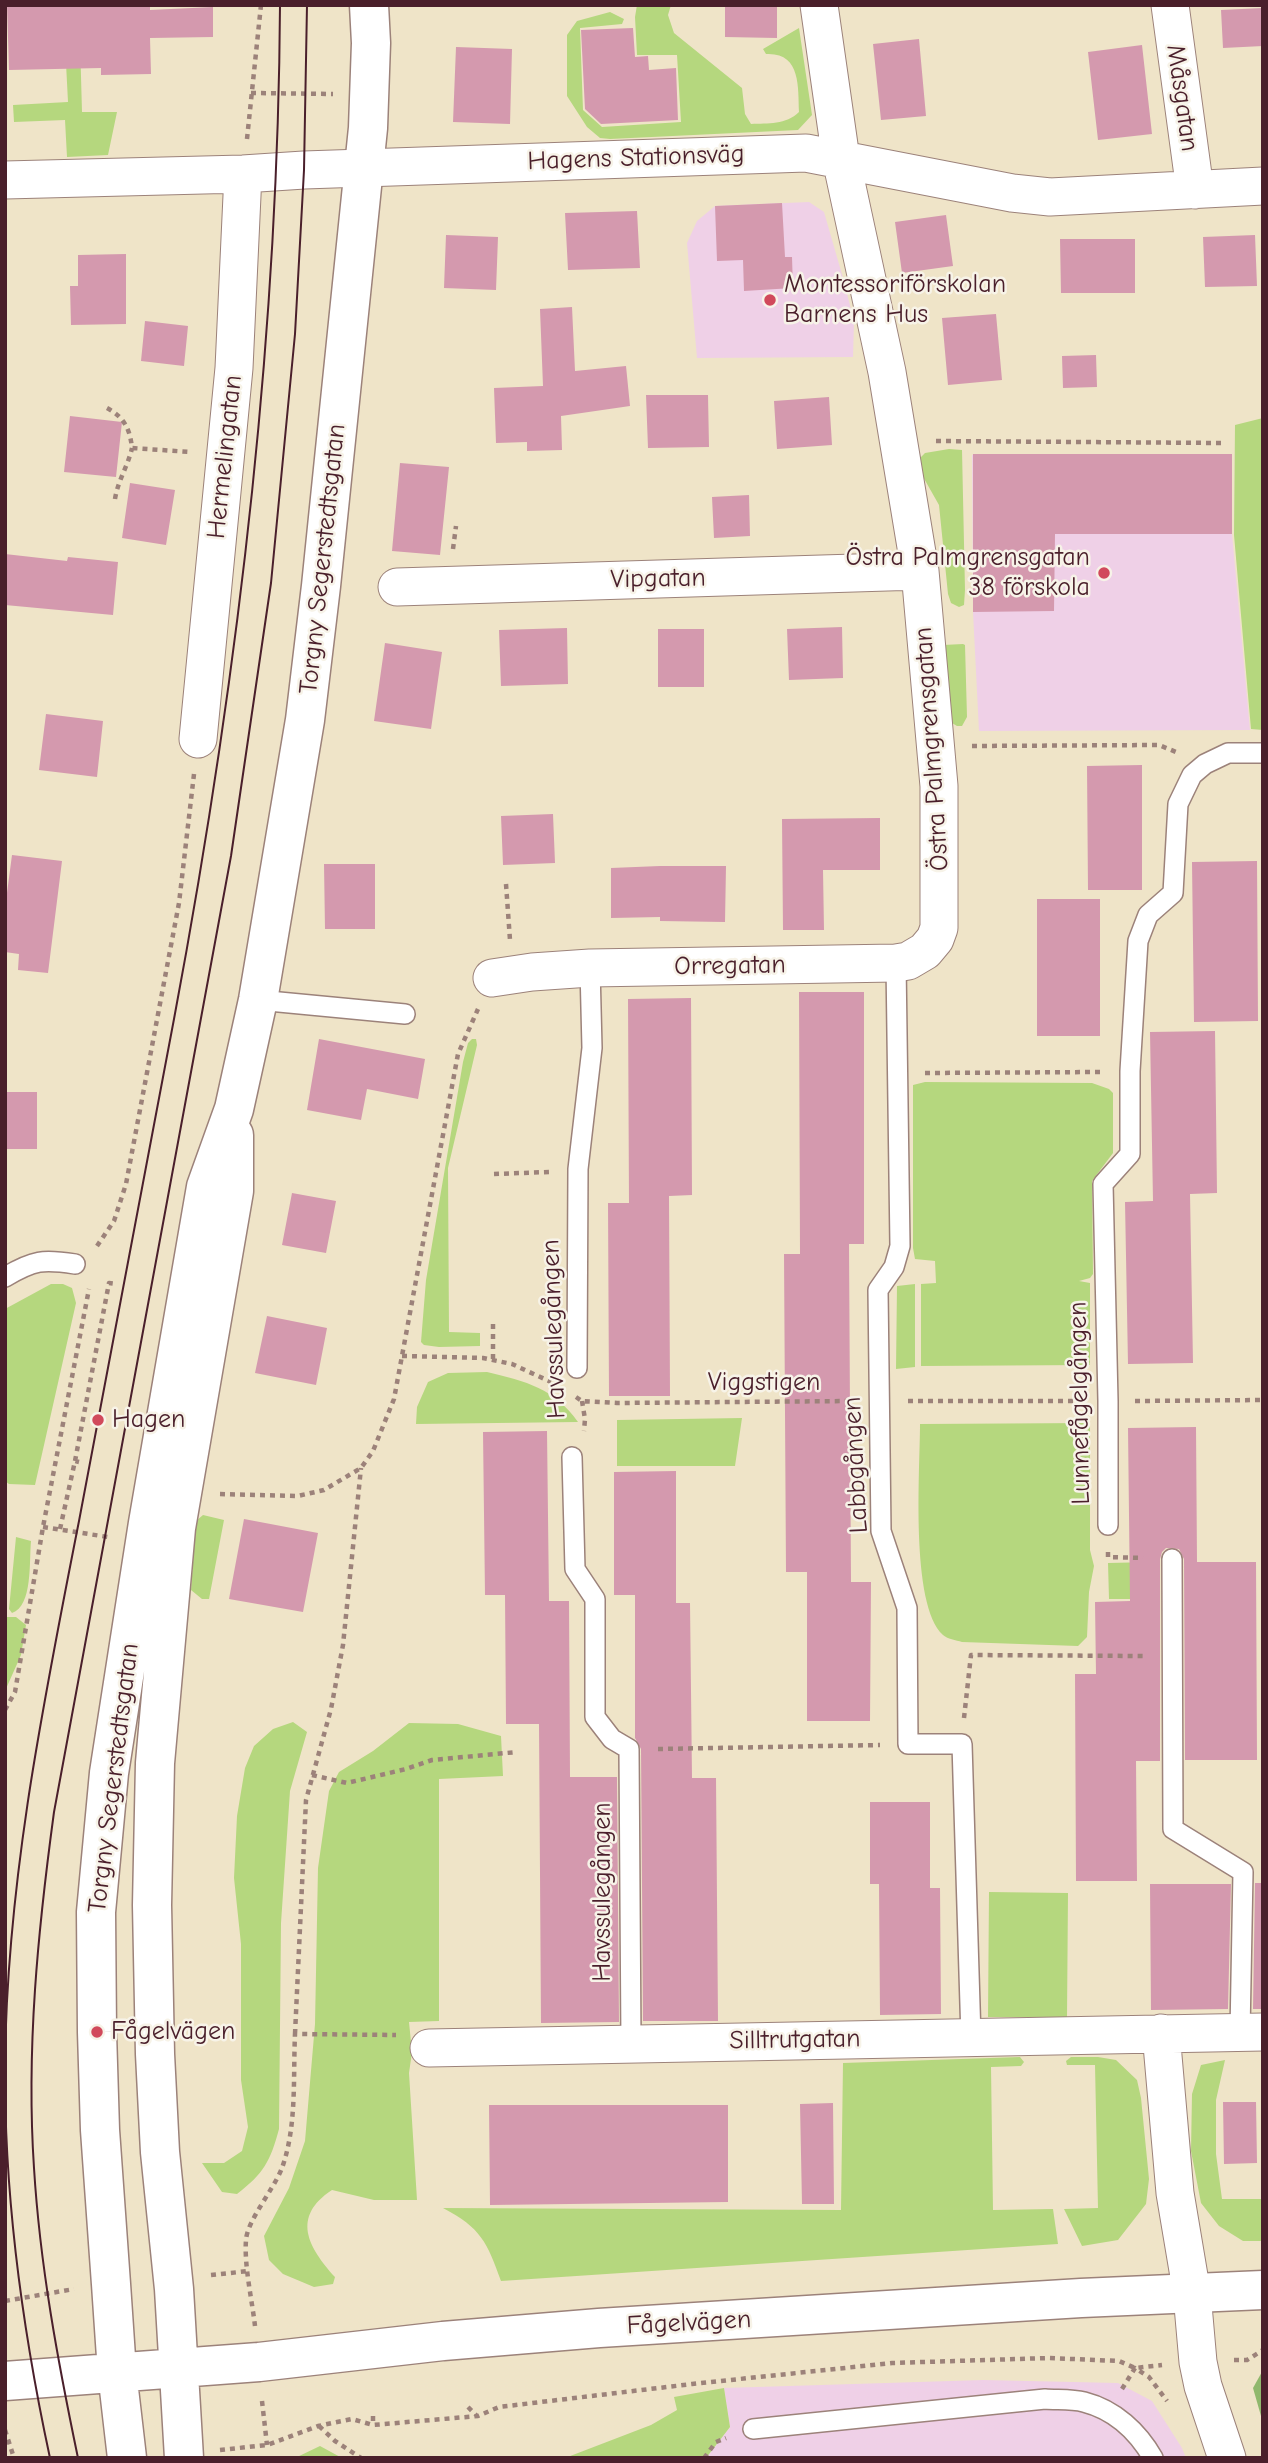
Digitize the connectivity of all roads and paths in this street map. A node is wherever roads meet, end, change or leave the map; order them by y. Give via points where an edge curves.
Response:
1 (261, 5) edge
2 (369, 5) edge
3 (819, 5) edge
4 (1170, 5) edge
5 (841, 159) junction
6 (365, 168) junction
7 (243, 174) junction
8 (5, 180) edge
9 (1263, 186) edge
10 (1195, 190) junction
11 (107, 408) dead end
12 (897, 441) junction
13 (1223, 443) dead end
14 (132, 448) junction
15 (225, 455) junction
16 (115, 499) dead end
17 (920, 570) junction
18 (397, 587) dead end
19 (198, 740) joint
20 (935, 747) junction
21 (1263, 753) edge
22 (1205, 764) junction
23 (506, 884) dead end
24 (940, 914) joint
25 (895, 963) junction
26 (590, 968) junction
27 (492, 978) junction
28 (258, 1000) junction
29 (405, 1014) dead end
30 (1130, 1071) junction
31 (899, 1073) junction
32 (234, 1109) junction
33 (578, 1169) junction
34 (494, 1174) dead end
35 (75, 1264) junction
36 (5, 1277) edge
37 (117, 1284) dead end
38 (493, 1324) dead end
39 (402, 1356) junction
40 (493, 1360) junction
41 (577, 1368) joint
42 (561, 1388) dead end
43 (572, 1394) dead end
44 (1263, 1400) edge
45 (582, 1401) junction
46 (878, 1401) junction
47 (1108, 1401) junction
48 (572, 1457) joint
49 (361, 1468) junction
50 (216, 1494) dead end
51 (1108, 1525) joint
52 (60, 1529) dead end
53 (1172, 1559) joint
54 (1172, 1657) junction
55 (5, 1710) edge
56 (908, 1744) junction
57 (962, 1744) junction
58 (629, 1749) junction
59 (517, 1752) dead end
60 (312, 1775) junction
61 (1251, 2032) edge
62 (1161, 2033) junction
63 (295, 2034) junction
64 (971, 2038) junction
65 (631, 2043) junction
66 (429, 2048) joint
67 (1263, 2290) edge
68 (1192, 2294) junction
69 (1263, 2350) edge
70 (259, 2362) junction
71 (1198, 2362) junction
72 (179, 2368) junction
73 (117, 2372) junction
74 (5, 2381) edge
75 (468, 2407) dead end
76 (373, 2416) dead end
77 (478, 2416) junction
78 (373, 2425) junction
79 (318, 2426) junction
80 (753, 2429) dead end
81 (5, 2430) edge
82 (267, 2445) junction
83 (184, 2455) edge
84 (14, 2458) edge
85 (127, 2458) edge
86 (361, 2458) edge
87 (1153, 2458) edge
88 (1227, 2458) edge

1 - 7 path
2 - 6 street, Torgny Segerstedtsgatan
3 - 5 street, Östra Palmgrensgatan
4 - 10 street, Måsgatan
5 - 6 street, Hagens Stationsväg via 806,153
5 - 10 street, Hagens Stationsväg via 1050,197
5 - 12 street, Östra Palmgrensgatan
6 - 7 street, Hagens Stationsväg
6 - 28 street, Torgny Segerstedtsgatan via 305,720
7 - 8 street, Hagens Stationsväg
7 - 15 street, Hermelingatan
9 - 10 street, Hagens Stationsväg
11 - 14 path via 125,424
12 - 13 path
12 - 17 street, Östra Palmgrensgatan
14 - 15 path
14 - 16 path
15 - 19 street, Hermelingatan
17 - 18 street, Vipgatan
17 - 20 street, Östra Palmgrensgatan
19 - 35 path via 179,903 126,1184 114,1221 100,1244
20 - 22 path via 1158,745
20 - 24 street, Östra Palmgrensgatan
21 - 22 lane via 1228,753
22 - 30 lane, Lunnefågelgången via 1192,775 1178,804 1173,893 1148,915 1138,941
23 - 27 path via 511,953
24 - 25 street, Orregatan via 935,939 925,951
25 - 26 street, Orregatan
25 - 31 lane, Labbgången
26 - 27 street, Orregatan
26 - 33 lane, Havssulegången via 592,1048
27 - 39 path via 458,1054
28 - 29 lane
28 - 32 street, Torgny Segerstedtsgatan
30 - 31 path
30 - 47 lane, Lunnefågelgången via 1130,1154 1103,1184
31 - 46 lane, Labbgången via 900,1246 894,1267 878,1290
32 - 72 street, Torgny Segerstedtsgatan via 234,1191 176,1528 155,1763 155,2054
32 - 73 street, Torgny Segerstedtsgatan via 206,1187 109,1773 97,1898 100,2130
33 - 34 path
33 - 41 lane, Havssulegången
35 - 36 lane via 45,1259
35 - 55 path via 89,1283 88,1298 15,1692
37 - 52 path via 109,1283
38 - 40 path
39 - 40 path
39 - 49 path via 394,1399
40 - 42 path via 512,1364
41 - 45 path, Havssulegången
43 - 45 path
44 - 47 path, Viggstigen
45 - 46 path, Viggstigen
45 - 48 path, Havssulegången via 584,1430
46 - 47 path, Viggstigen
46 - 56 lane, Labbgången via 881,1531 906,1608
47 - 51 lane, Lunnefågelgången
48 - 58 lane, Havssulegången via 575,1569 595,1599 595,1717 612,1739
49 - 50 path via 324,1490 298,1496
49 - 60 path via 343,1645
51 - 53 path, Lunnefågelgången via 1108,1557
53 - 54 lane
54 - 57 path via 971,1654
54 - 61 lane via 1173,1829 1243,1872
56 - 57 lane
56 - 58 path
57 - 64 lane
58 - 65 lane, Havssulegången
59 - 60 path via 432,1760 347,1783
60 - 63 path via 306,1800
61 - 62 street, Silltrutgatan
62 - 64 street, Silltrutgatan
62 - 68 street via 1175,2193
63 - 66 path via 417,2036
63 - 70 path via 291,2132 283,2166 246,2239
64 - 65 street, Silltrutgatan
65 - 66 street, Silltrutgatan
67 - 68 street, Fågelvägen
68 - 70 street, Fågelvägen via 599,2328
68 - 71 street
69 - 71 path via 1247,2360
70 - 72 street, Fågelvägen
70 - 82 path
71 - 77 path via 1135,2368 1119,2361 1049,2358 892,2363 499,2407
71 - 88 street
72 - 73 street, Fågelvägen
72 - 83 street, Torgny Segerstedtsgatan
73 - 74 street, Fågelvägen
73 - 85 street, Torgny Segerstedtsgatan
75 - 77 path
76 - 78 path
77 - 78 path
78 - 79 path via 352,2419
79 - 82 path
79 - 86 path
80 - 87 lane via 1045,2399 1083,2401 1130,2426
81 - 84 path
82 - 83 path

